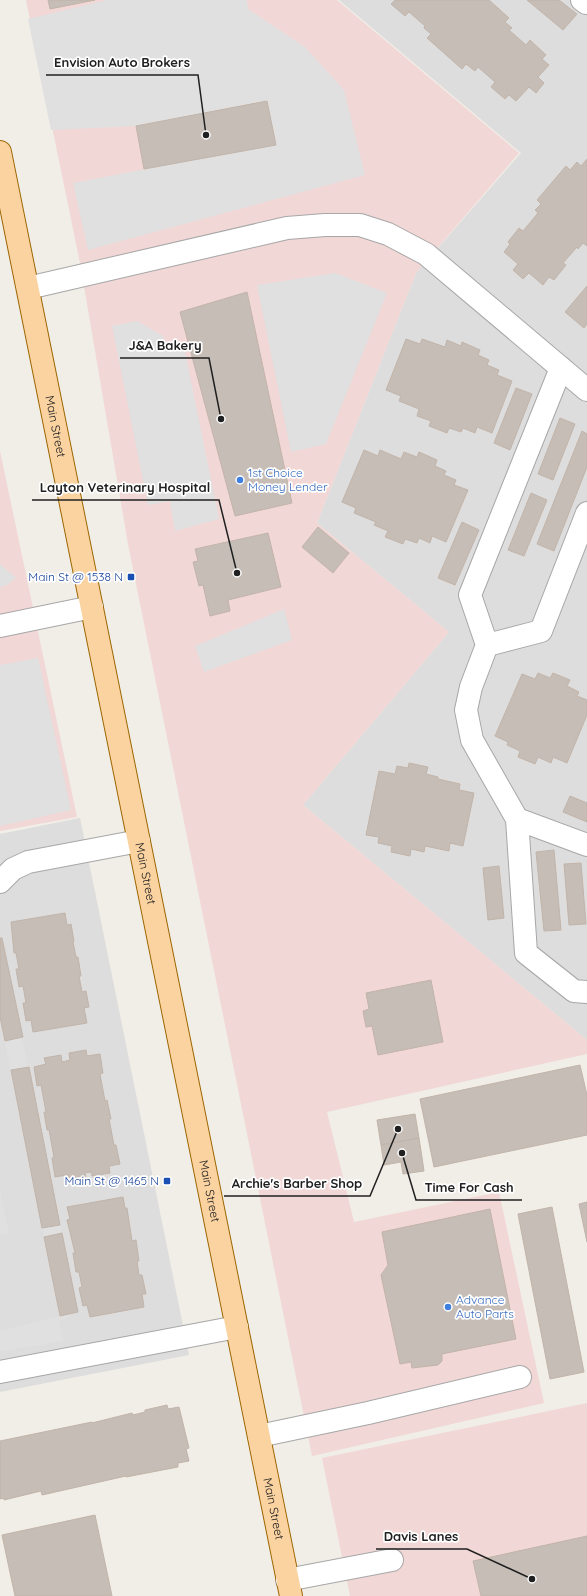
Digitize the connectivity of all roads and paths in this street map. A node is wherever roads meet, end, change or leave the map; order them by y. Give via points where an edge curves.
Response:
1 (582, 0) edge
2 (587, 2) edge
3 (0, 152) edge
4 (28, 288) junction
5 (561, 368) junction
6 (587, 390) edge
7 (587, 513) edge
8 (92, 607) junction
9 (0, 626) edge
10 (487, 645) junction
11 (517, 819) junction
12 (139, 841) junction
13 (587, 845) edge
14 (0, 882) edge
15 (587, 992) edge
16 (237, 1327) junction
17 (0, 1372) edge
18 (520, 1377) dead end
19 (259, 1436) junction
20 (392, 1560) dead end
21 (289, 1588) edge

1 - 2 street
3 - 4 main road, Main Street
4 - 5 street via 287,228 360,225 388,234 426,254
4 - 8 main road, Main Street
5 - 6 street
5 - 10 street via 470,594
7 - 10 street via 541,631
8 - 9 street
8 - 12 main road, Main Street
10 - 11 street via 471,687 466,710 472,740
11 - 13 street
11 - 15 street via 526,953 574,991
12 - 14 street via 28,862 13,869
12 - 16 main road, Main Street
16 - 17 street
16 - 19 main road, Main Street
18 - 19 street
19 - 21 main road, Main Street
20 - 21 street

